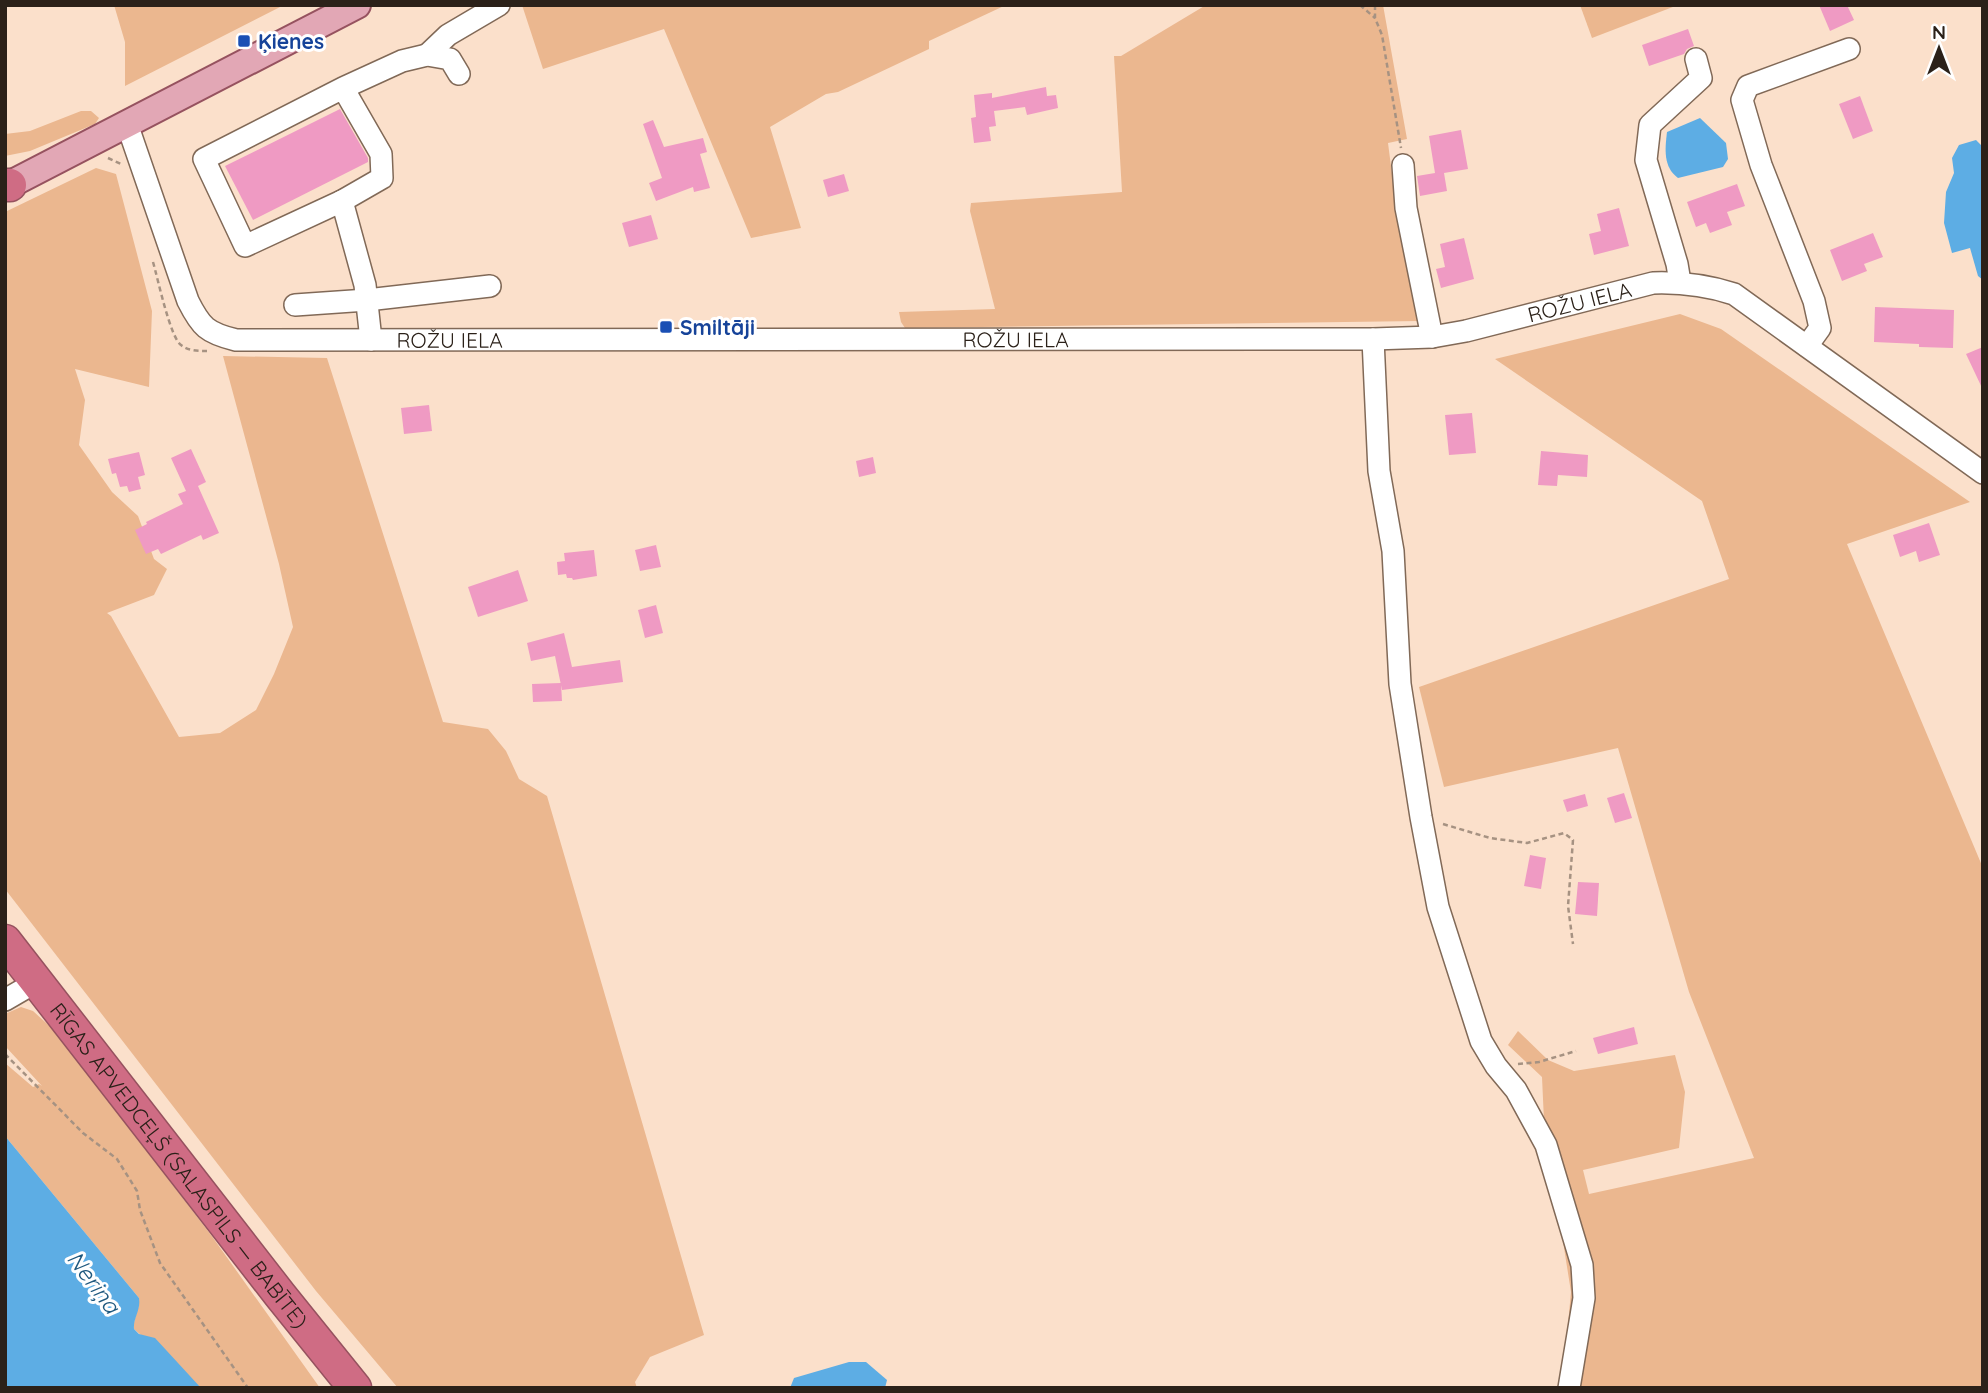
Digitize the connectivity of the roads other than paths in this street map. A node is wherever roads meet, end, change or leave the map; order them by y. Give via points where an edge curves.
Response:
1 (357, 5) edge
2 (499, 5) edge
3 (1849, 49) dead end
4 (427, 55) junction
5 (1696, 59) dead end
6 (459, 74) dead end
7 (343, 88) junction
8 (127, 124) junction
9 (1403, 165) road end
10 (7, 186) edge
11 (342, 201) junction
12 (1681, 282) junction
13 (490, 286) dead end
14 (366, 300) junction
15 (295, 305) dead end
16 (1432, 337) junction
17 (1373, 339) junction
18 (371, 340) junction
19 (1807, 346) junction
20 (1983, 473) edge
21 (5, 941) edge
22 (36, 982) junction
23 (5, 1000) edge
24 (355, 1388) edge
25 (1569, 1388) edge

1 - 8 main road
2 - 4 street via 448,34
3 - 19 street via 1748,86 1742,100 1760,165 1814,301 1820,328
4 - 6 street via 450,59
4 - 7 street via 402,61
5 - 12 street via 1701,78 1650,125 1646,160
7 - 11 street via 381,155 382,178
7 - 11 street via 204,159 245,246
8 - 10 main road
8 - 18 street, ROŽU IELA via 199,323 214,335 236,340
9 - 16 street via 1406,208
11 - 14 street
12 - 16 street, ROŽU IELA via 1653,283
12 - 19 street, ROŽU IELA via 1734,294
13 - 14 street
14 - 15 street
14 - 18 street
16 - 17 street, ROŽU IELA
17 - 18 street, ROŽU IELA
17 - 25 street via 1379,471 1393,551 1400,684 1421,817 1438,907 1480,1041 1516,1090 1546,1145 1582,1265 1584,1298
19 - 20 street, ROŽU IELA
21 - 22 highway, RĪGAS APVEDCEĻŠ (SALASPILS — BABĪTE)
22 - 23 street
22 - 24 highway, RĪGAS APVEDCEĻŠ (SALASPILS — BABĪTE)

